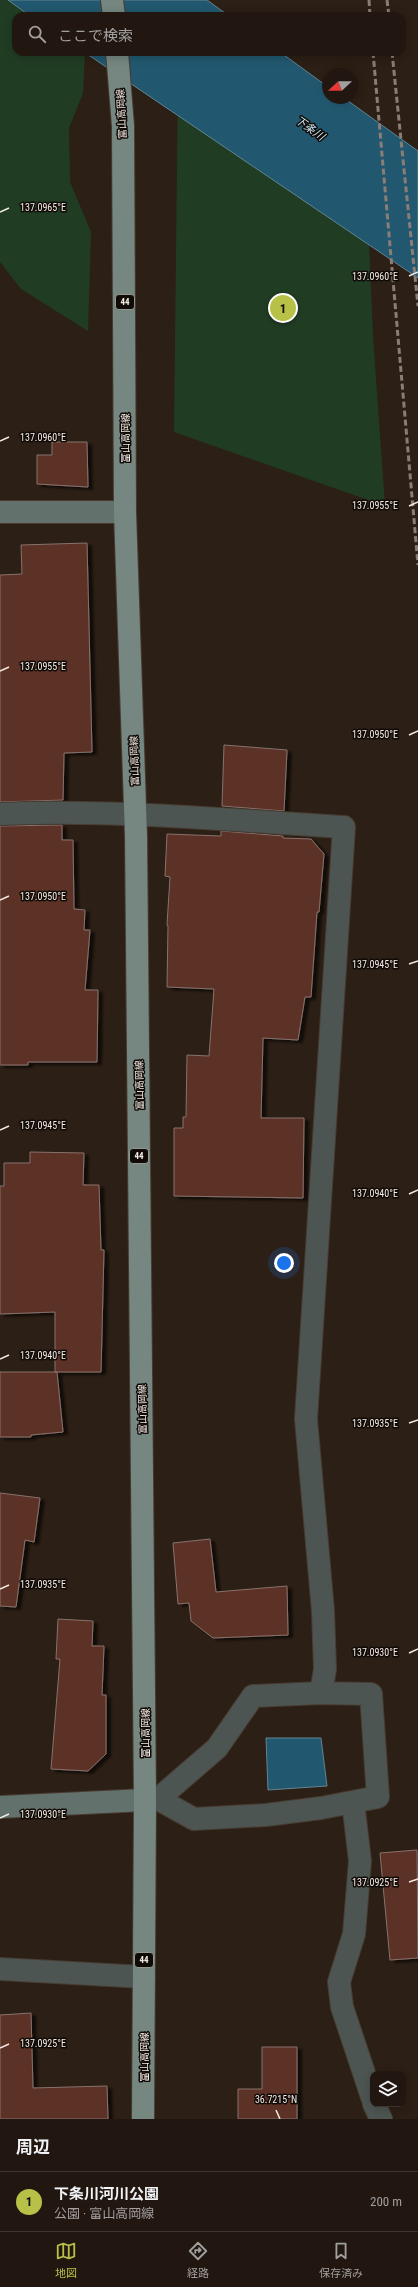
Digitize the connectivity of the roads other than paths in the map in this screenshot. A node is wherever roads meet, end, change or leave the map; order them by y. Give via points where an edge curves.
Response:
1 (112, 0) edge
2 (114, 12) edge
3 (117, 56) edge
4 (0, 512) edge
5 (125, 512) junction
6 (0, 814) edge
7 (136, 814) junction
8 (321, 1693) junction
9 (152, 1800) junction
10 (353, 1802) junction
11 (0, 1807) edge
12 (0, 1969) edge
13 (144, 1977) junction
14 (370, 2091) edge
15 (375, 2107) edge
16 (143, 2119) edge
17 (380, 2119) edge

1 - 2 main road
3 - 5 main road, 富山高岡線 / 44 via 124,221
4 - 5 street
5 - 7 main road, 富山高岡線 / 44
6 - 7 street
7 - 8 street via 344,827 306,1419 323,1612 325,1668
7 - 9 main road, 富山高岡線 / 44
8 - 9 street via 253,1696 217,1748
8 - 10 street via 371,1694 378,1797
9 - 10 street via 194,1819 266,1815
9 - 11 street
9 - 13 main road, 富山高岡線 / 44
10 - 14 street via 360,1868 354,1934 339,1982 342,2007
12 - 13 street
13 - 16 main road, 富山高岡線 / 44
15 - 17 street

